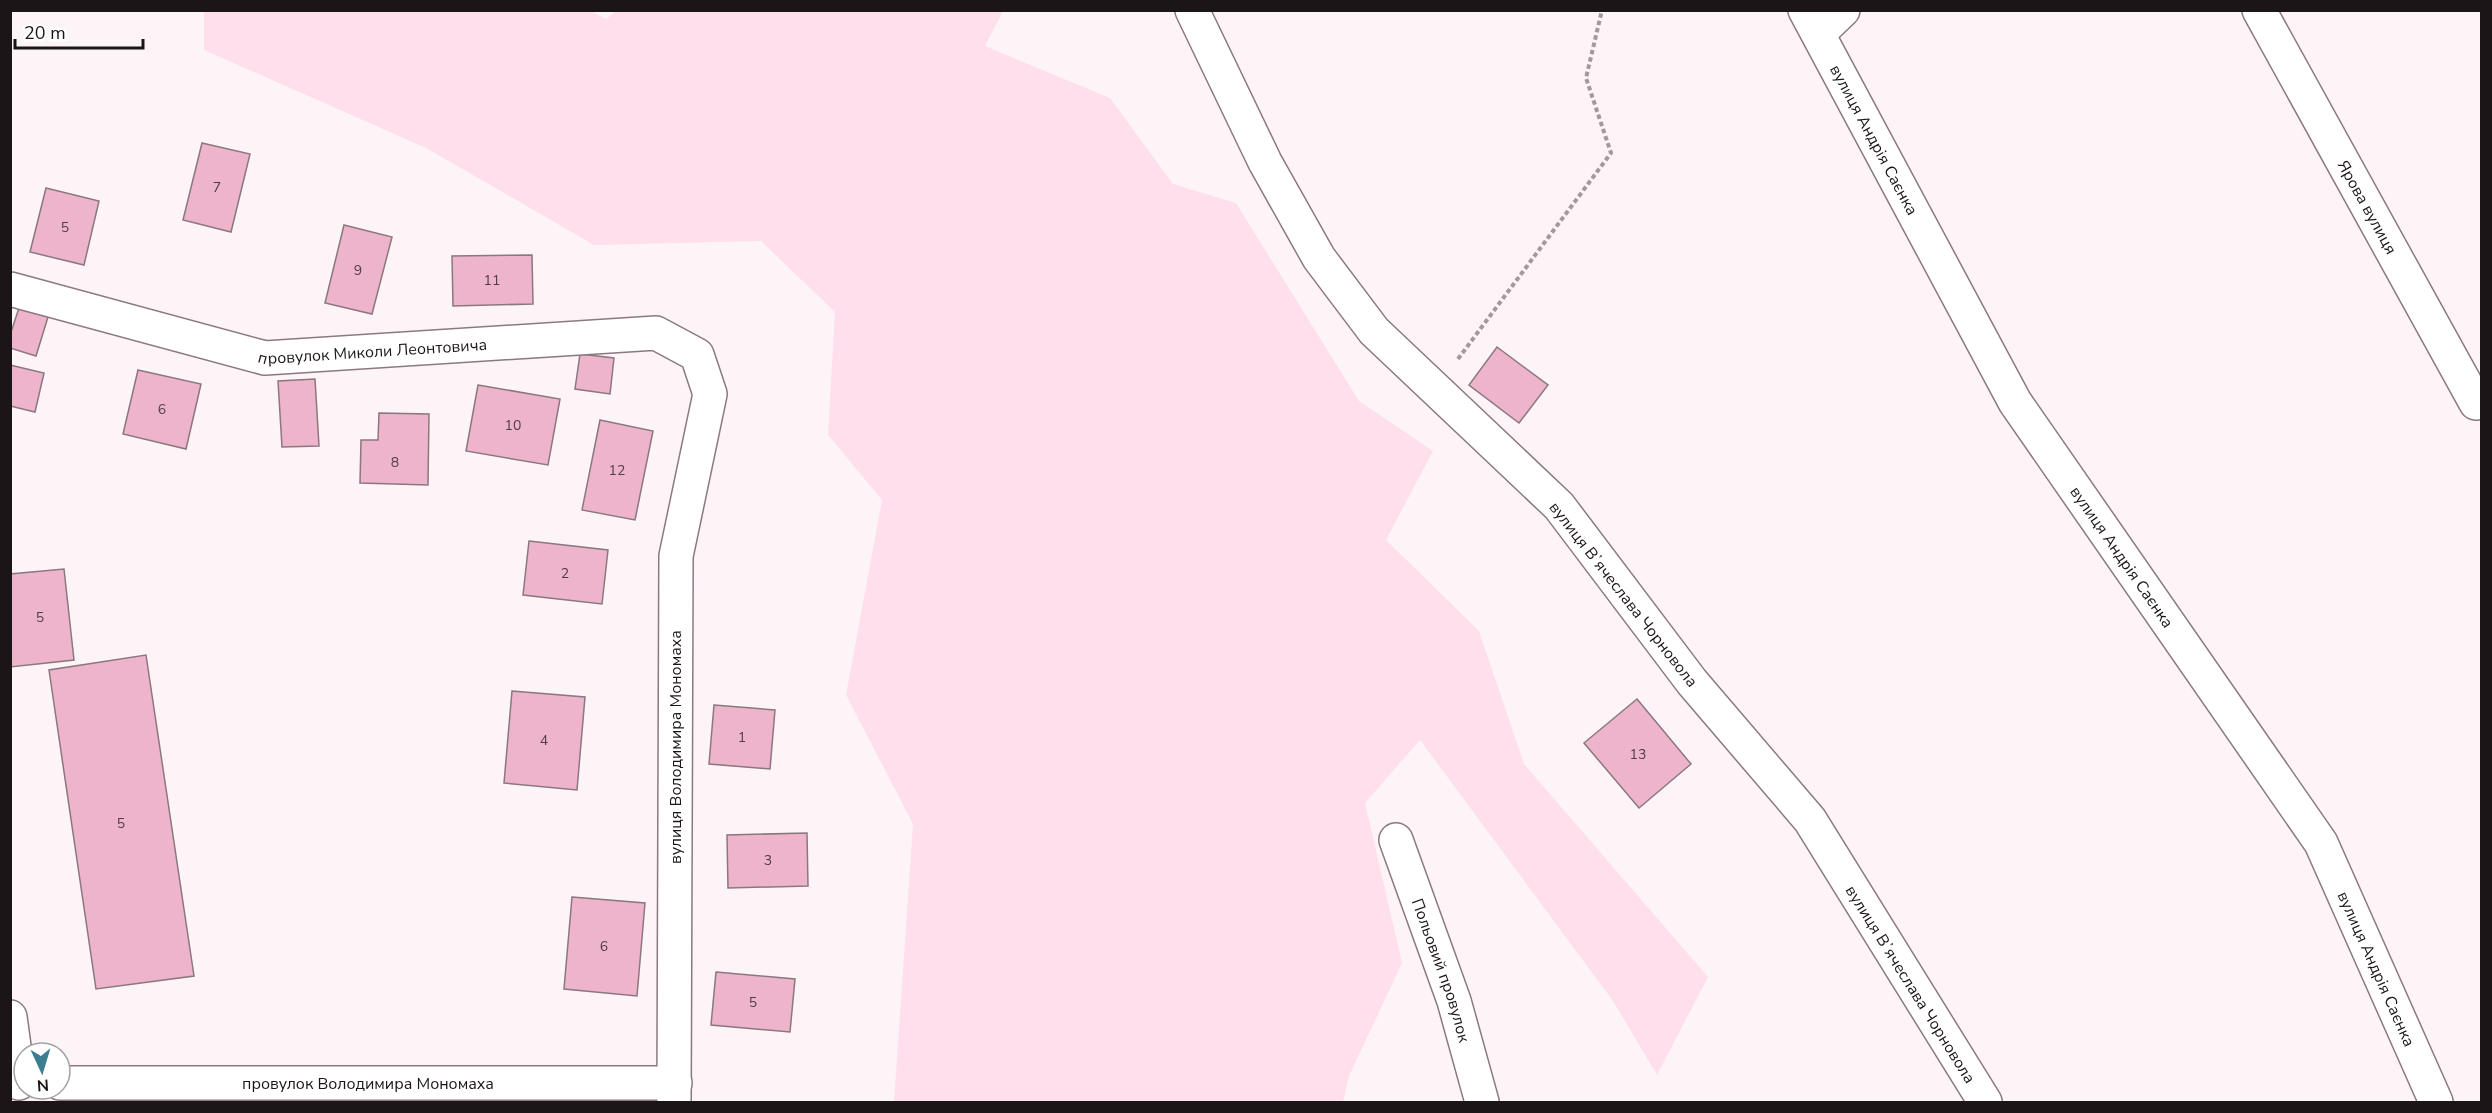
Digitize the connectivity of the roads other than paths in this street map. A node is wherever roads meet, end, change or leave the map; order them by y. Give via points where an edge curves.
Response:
1 (1192, 10) edge
2 (1843, 10) edge
3 (2259, 10) edge
4 (1812, 22) edge
5 (10, 289) edge
6 (710, 394) joint
7 (2476, 403) dead end
8 (1396, 840) dead end
9 (10, 1017) edge
10 (13, 1041) edge
11 (72, 1083) edge
12 (294, 1092) edge
13 (675, 1093) edge
14 (1482, 1102) edge
15 (1985, 1102) edge
16 (2436, 1102) edge

1 - 15 street, вулиця Вʼячеслава Чорновола via 1265,162 1319,258 1374,331 1559,506 1692,682 1810,820
2 - 4 street
3 - 7 street, Ярова вулиця
4 - 16 street, вулиця Андрія Саєнка via 2015,402 2321,843
5 - 6 street, провулок Миколи Леонтовича via 265,358 656,333 697,355
6 - 13 street, вулиця Володимира Мономаха via 676,556
8 - 14 street, Польовий провулок via 1454,1001
9 - 10 street
11 - 12 street, провулок Володимира Мономаха
12 - 13 street, провулок Володимира Мономаха

